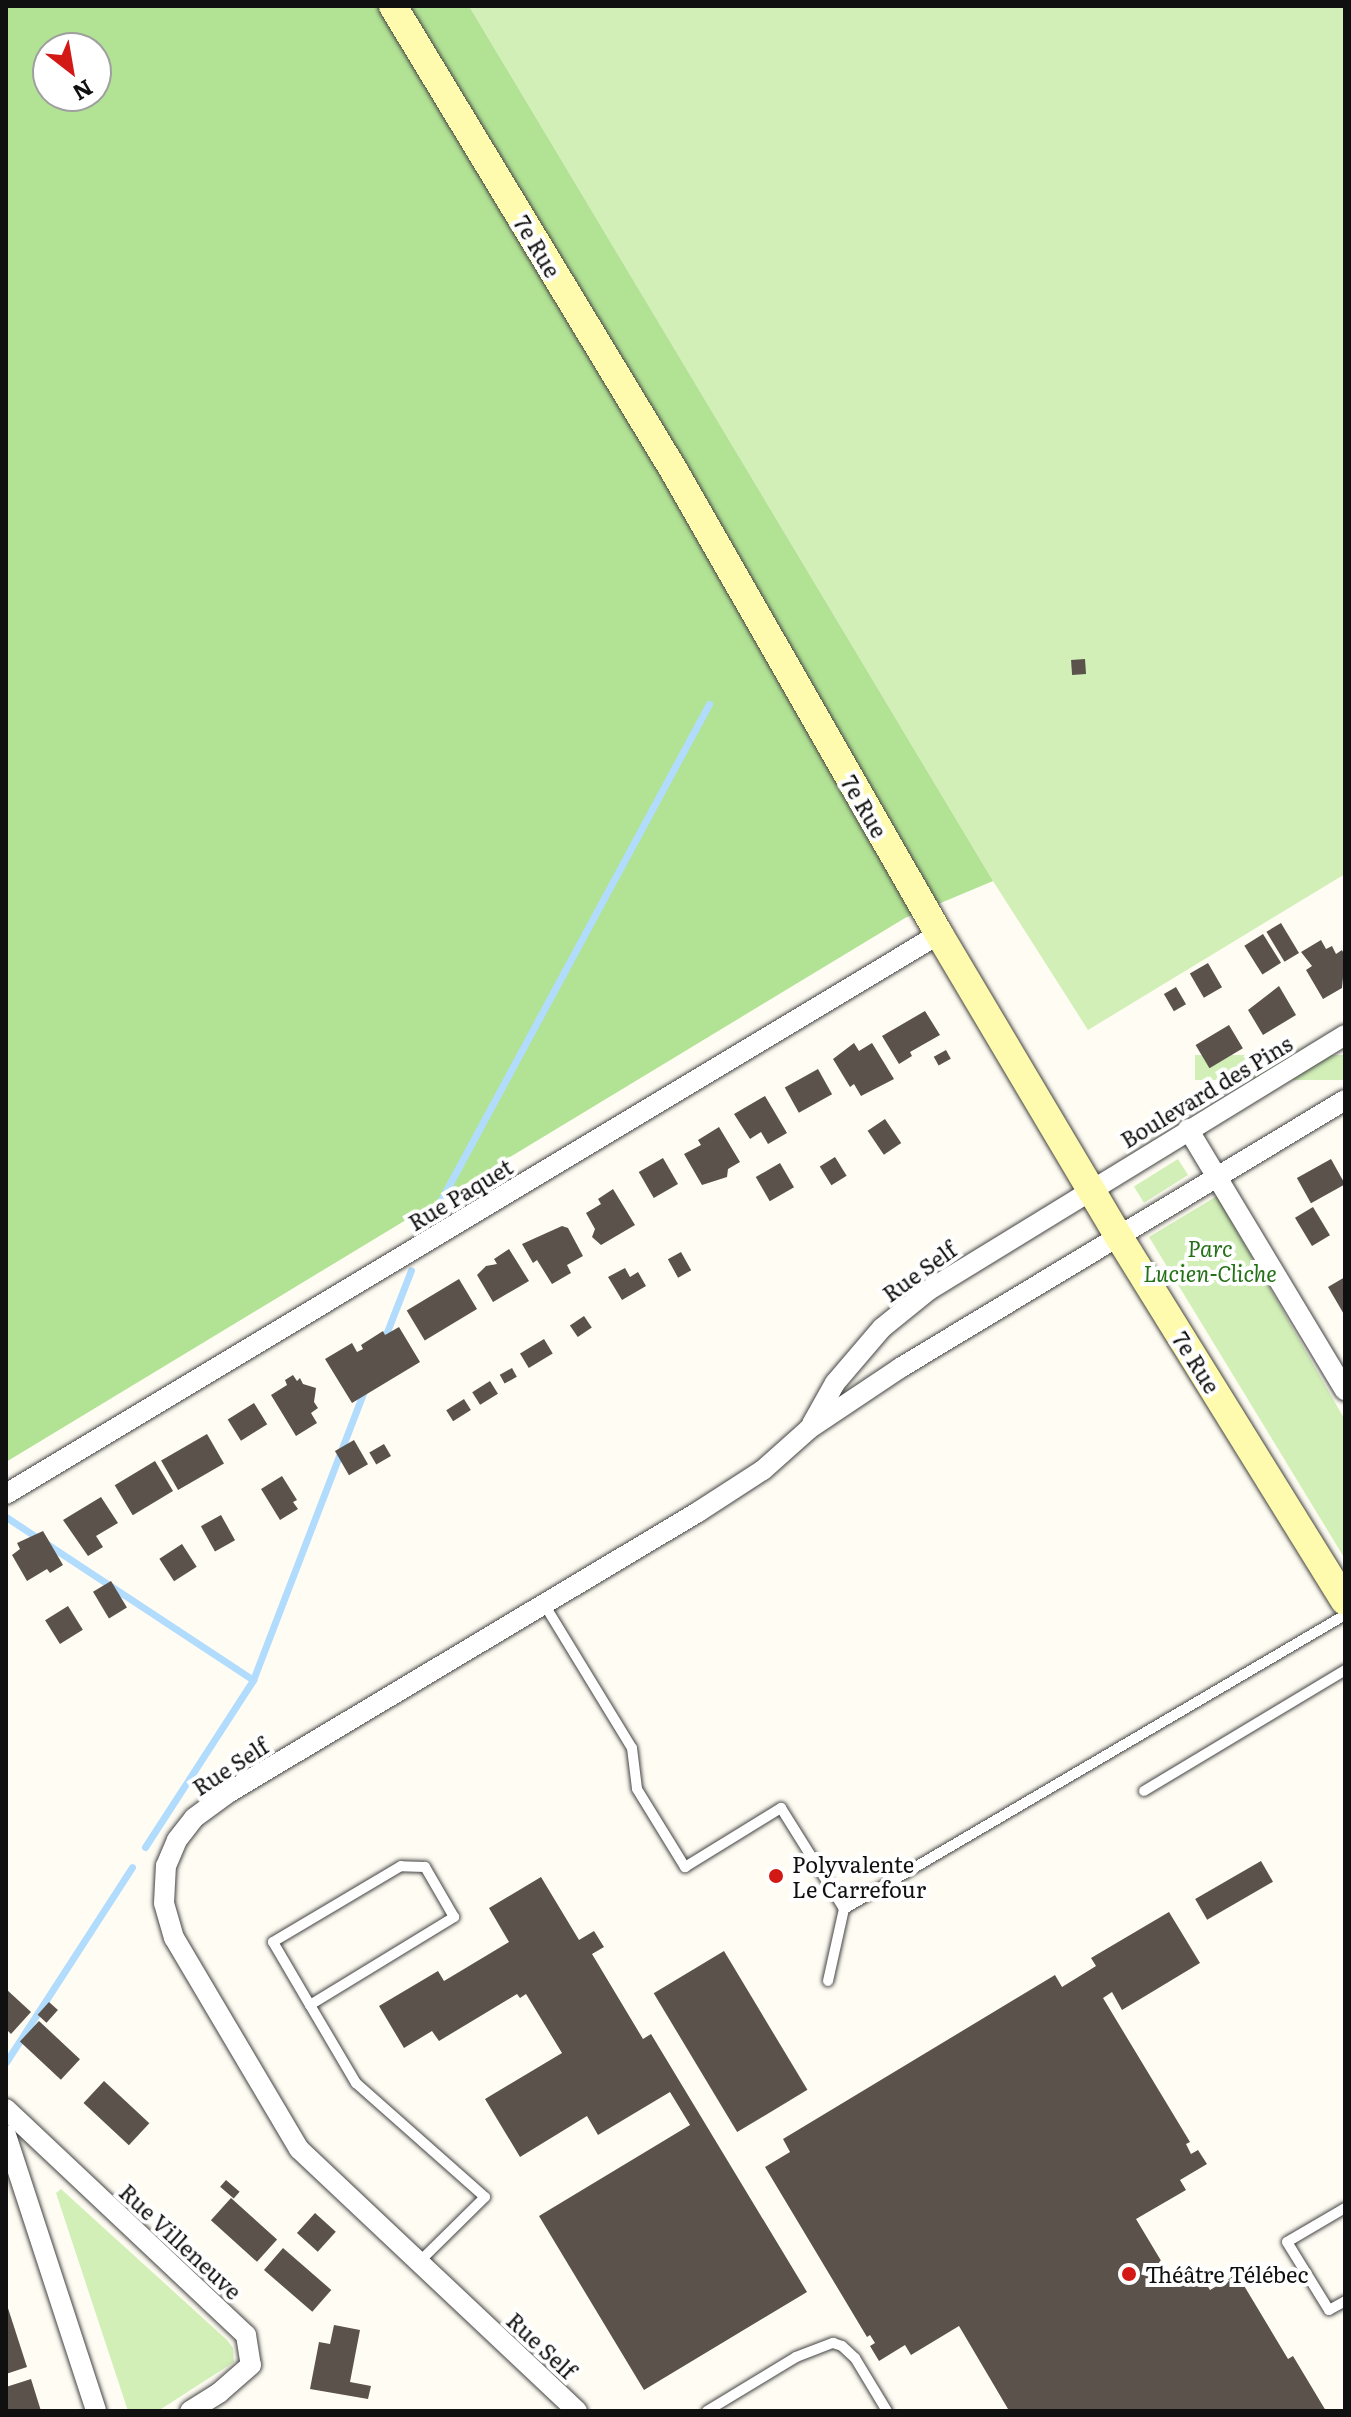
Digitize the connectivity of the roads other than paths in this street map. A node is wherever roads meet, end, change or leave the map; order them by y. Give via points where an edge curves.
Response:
1 (393, 6) edge
2 (939, 934) junction
3 (1345, 1035) edge
4 (1345, 1100) edge
5 (1188, 1129) junction
6 (1219, 1177) junction
7 (1091, 1188) junction
8 (1119, 1237) junction
9 (1345, 1390) edge
10 (809, 1429) junction
11 (6, 1494) edge
12 (1345, 1601) edge
13 (544, 1604) junction
14 (1345, 1615) edge
15 (1345, 1670) edge
16 (1144, 1791) dead end
17 (844, 1909) junction
18 (828, 1981) dead end
19 (310, 2005) junction
20 (6, 2109) edge
21 (6, 2135) edge
22 (1345, 2208) edge
23 (419, 2262) junction
24 (1345, 2301) edge
25 (96, 2411) edge
26 (190, 2411) edge
27 (577, 2411) edge
28 (707, 2411) edge
29 (887, 2411) edge

1 - 2 street, 7e Rue via 673,469
2 - 7 street, 7e Rue
2 - 11 street, Rue Paquet
3 - 5 street, Boulevard des Pins
4 - 6 street
5 - 6 street
5 - 7 street, Boulevard des Pins
6 - 8 street
6 - 9 street
7 - 8 street, 7e Rue
7 - 10 street, Rue Self via 929,1290 882,1328 835,1383
8 - 10 street, Rue Self
8 - 12 street, 7e Rue
10 - 13 street, Rue Self via 763,1470
13 - 17 lane via 632,1748 637,1789 685,1867 781,1808
13 - 23 street, Rue Self via 228,1793 194,1818 166,1866 164,1903 174,1938 299,2149
14 - 17 lane
15 - 16 lane
17 - 18 lane
19 - 19 lane via 454,1917 425,1867 401,1866 273,1942
19 - 23 lane via 356,2083 485,2197
20 - 26 street, Rue Villeneuve via 246,2335 251,2365
21 - 25 street
22 - 24 lane via 1287,2242 1329,2310
23 - 27 street, Rue Self
28 - 29 lane via 796,2357 833,2343 855,2358

